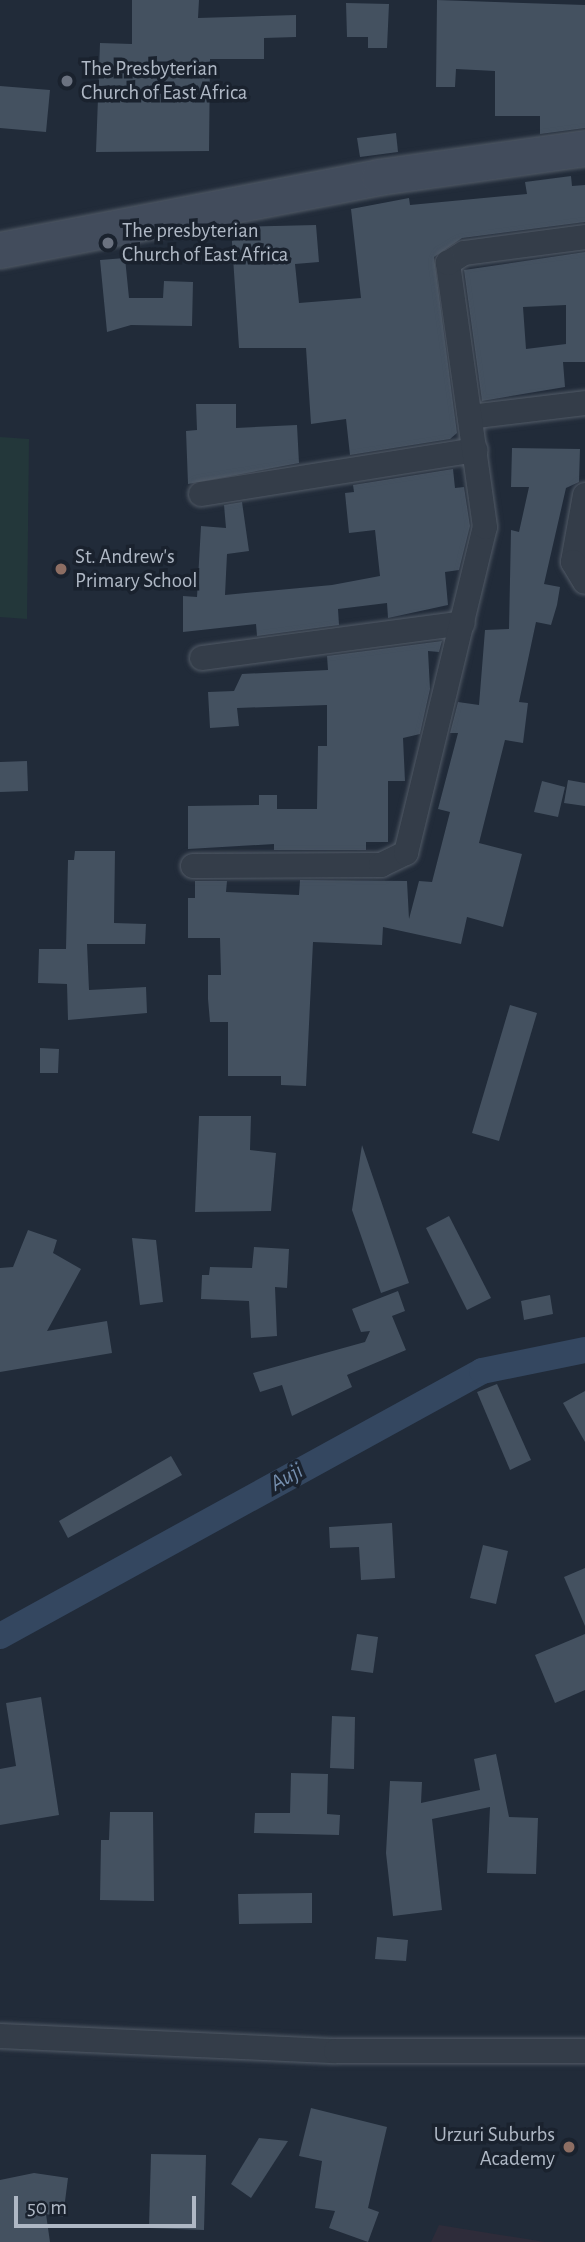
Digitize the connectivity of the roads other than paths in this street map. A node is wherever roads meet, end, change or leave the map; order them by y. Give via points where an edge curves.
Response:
1 (585, 148) edge
2 (585, 237) edge
3 (0, 250) edge
4 (585, 403) edge
5 (471, 418) junction
6 (476, 450) junction
7 (201, 494) dead end
8 (585, 495) edge
9 (585, 582) edge
10 (463, 623) junction
11 (202, 658) dead end
12 (192, 866) dead end
13 (0, 2036) edge
14 (585, 2052) edge

1 - 3 street via 379,177
2 - 5 street via 464,253 449,263
4 - 5 street
5 - 6 street
6 - 7 street
6 - 10 street via 485,527
8 - 9 street via 573,562
10 - 11 street
10 - 12 street via 401,858 381,865
13 - 14 street via 336,2051

